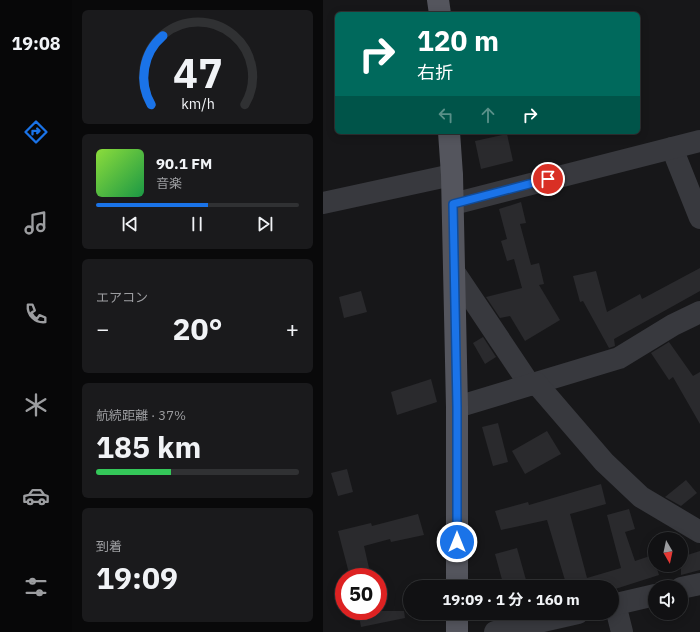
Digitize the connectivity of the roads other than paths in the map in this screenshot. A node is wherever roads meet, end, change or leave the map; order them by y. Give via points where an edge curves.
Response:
1 (438, 0) edge
2 (440, 12) edge
3 (449, 134) edge
4 (700, 141) edge
5 (672, 148) junction
6 (452, 175) junction
7 (323, 203) edge
8 (453, 204) junction
9 (700, 218) edge
10 (455, 273) junction
11 (700, 312) edge
12 (533, 384) junction
13 (457, 407) junction
14 (700, 532) edge
15 (457, 580) edge
16 (700, 584) edge
17 (688, 587) edge
18 (648, 597) edge
19 (619, 604) edge
20 (457, 620) edge
21 (547, 620) edge
22 (618, 620) edge
23 (457, 632) edge
24 (495, 632) edge
25 (622, 632) edge

1 - 2 main road
3 - 6 main road
4 - 5 street
5 - 8 street
5 - 9 street
6 - 7 street
6 - 8 main road
8 - 10 main road
10 - 12 street
10 - 13 main road
11 - 12 street via 673,324 619,358
12 - 13 street
12 - 14 street via 604,462 641,497
13 - 15 main road
16 - 17 street
18 - 19 street
20 - 23 main road
21 - 24 street
22 - 25 street

